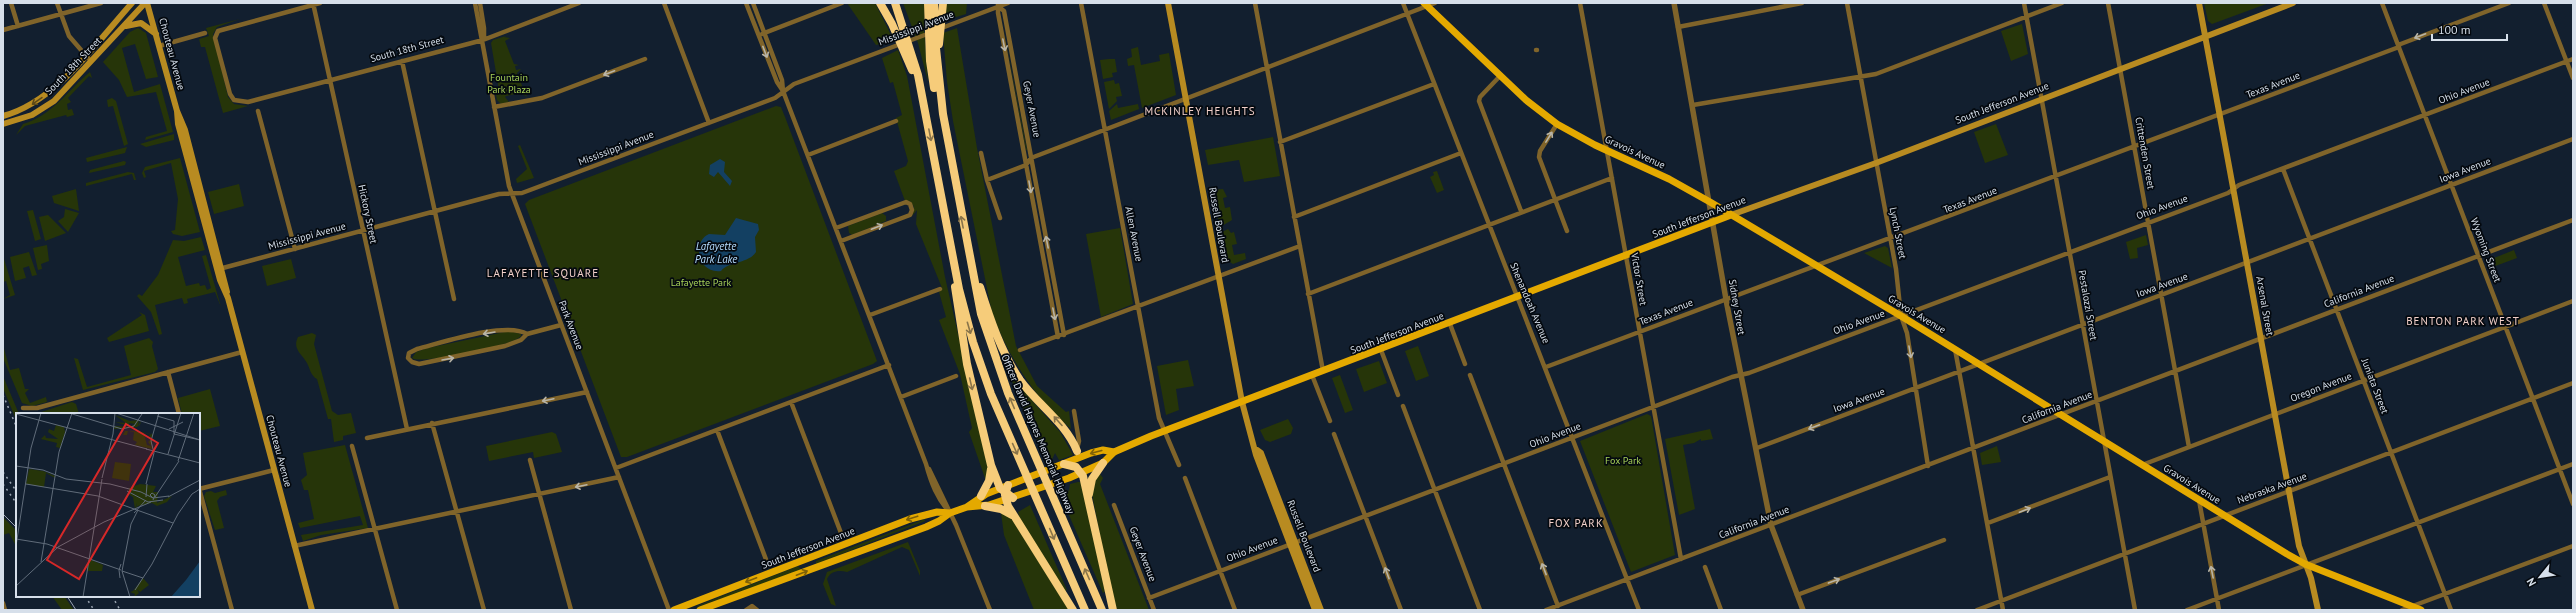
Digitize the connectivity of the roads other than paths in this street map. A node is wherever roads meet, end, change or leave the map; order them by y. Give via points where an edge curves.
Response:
1 (11, 3) edge
2 (57, 3) edge
3 (101, 3) edge
4 (132, 3) edge
5 (146, 3) edge
6 (320, 3) edge
7 (476, 3) edge
8 (480, 3) edge
9 (579, 3) edge
10 (664, 3) edge
11 (746, 3) edge
12 (753, 3) edge
13 (842, 3) edge
14 (880, 3) edge
15 (895, 3) edge
16 (928, 3) edge
17 (934, 3) edge
18 (943, 3) edge
19 (1008, 3) edge
20 (1081, 3) edge
21 (1168, 3) edge
22 (1255, 3) edge
23 (1403, 3) edge
24 (1435, 3) edge
25 (1580, 3) edge
26 (1674, 3) edge
27 (1802, 3) edge
28 (2024, 3) edge
29 (2062, 3) edge
30 (2108, 3) edge
31 (2199, 3) edge
32 (2292, 3) edge
33 (2382, 3) edge
34 (2509, 3) edge
35 (2544, 3) edge
36 (313, 4) edge
37 (1426, 4) edge
38 (1849, 4) edge
39 (999, 5) edge
40 (60, 14) junction
41 (1407, 14) junction
42 (2026, 17) junction
43 (18, 26) junction
44 (124, 26) junction
45 (1678, 27) junction
46 (3, 30) edge
47 (205, 33) dead end
48 (764, 33) junction
49 (156, 34) junction
50 (759, 36) junction
51 (2205, 36) junction
52 (483, 40) junction
53 (159, 46) junction
54 (2398, 46) junction
55 (85, 55) junction
56 (645, 59) dead end
57 (2573, 60) edge
58 (92, 61) junction
59 (402, 61) junction
60 (2567, 62) junction
61 (1267, 67) junction
62 (2120, 68) junction
63 (937, 71) junction
64 (1500, 76) junction
65 (1860, 77) junction
66 (2573, 78) edge
67 (330, 80) junction
68 (1434, 84) junction
69 (783, 92) junction
70 (922, 97) junction
71 (1185, 98) junction
72 (2041, 98) junction
73 (1693, 105) junction
74 (494, 107) junction
75 (258, 111) dead end
76 (2220, 115) junction
77 (3, 116) edge
78 (2425, 116) junction
79 (896, 121) dead end
80 (709, 123) junction
81 (3, 124) edge
82 (1557, 124) junction
83 (1105, 128) junction
84 (2573, 139) edge
85 (947, 141) junction
86 (1280, 142) junction
87 (2134, 147) junction
88 (1607, 150) junction
89 (981, 153) dead end
90 (1461, 154) junction
91 (808, 156) junction
92 (1031, 158) junction
93 (1876, 163) junction
94 (1026, 165) junction
95 (2283, 169) junction
96 (2055, 177) junction
97 (1612, 178) junction
98 (987, 180) junction
99 (2451, 185) junction
100 (2233, 189) junction
101 (511, 194) junction
102 (1555, 198) junction
103 (1710, 202) junction
104 (1521, 211) junction
105 (435, 212) junction
106 (1731, 215) junction
107 (1042, 217) junction
108 (1294, 217) junction
109 (1000, 218) dead end
110 (1036, 218) junction
111 (2573, 220) edge
112 (1713, 222) junction
113 (2148, 222) junction
114 (1488, 224) junction
115 (836, 228) junction
116 (363, 231) junction
117 (1567, 231) dead end
118 (1890, 239) junction
119 (2310, 239) junction
120 (841, 241) junction
121 (1300, 246) junction
122 (295, 249) junction
123 (2069, 251) junction
124 (1625, 256) junction
125 (2478, 256) junction
126 (970, 261) junction
127 (954, 262) junction
128 (2247, 263) junction
129 (1051, 265) junction
130 (1045, 266) junction
131 (1817, 266) junction
132 (220, 269) junction
133 (1218, 276) junction
134 (940, 289) dead end
135 (1308, 294) junction
136 (2162, 295) junction
137 (1517, 296) junction
138 (454, 299) dead end
139 (1726, 300) junction
140 (2573, 302) edge
141 (1138, 307) junction
142 (2336, 310) junction
143 (870, 315) junction
144 (1901, 316) junction
145 (1450, 324) junction
146 (561, 325) junction
147 (2082, 325) junction
148 (2506, 327) junction
149 (1639, 331) junction
150 (527, 334) junction
151 (1064, 335) junction
152 (1058, 338) junction
153 (2261, 339) junction
154 (1020, 350) dead end
155 (1381, 350) junction
156 (1955, 350) junction
157 (242, 352) junction
158 (1465, 364) dead end
159 (1979, 364) junction
160 (889, 366) junction
161 (1546, 367) junction
162 (2176, 370) junction
163 (1323, 371) junction
164 (168, 372) junction
165 (1959, 372) junction
166 (1312, 375) junction
167 (1470, 375) dead end
168 (1740, 375) junction
169 (956, 376) dead end
170 (2363, 381) junction
171 (2573, 383) edge
172 (1916, 388) junction
173 (587, 392) junction
174 (1398, 395) dead end
175 (901, 397) junction
176 (2532, 398) junction
177 (791, 402) junction
178 (1242, 402) junction
179 (2096, 402) junction
180 (1402, 406) dead end
181 (1653, 407) junction
182 (23, 408) dead end
183 (1074, 410) dead end
184 (179, 413) edge
185 (2275, 414) junction
186 (2062, 415) junction
187 (1330, 421) dead end
188 (432, 423) junction
189 (407, 429) junction
190 (717, 430) junction
191 (1165, 431) junction
192 (1334, 434) dead end
193 (367, 438) dead end
194 (1573, 438) junction
195 (2103, 441) junction
196 (352, 446) dead end
197 (2189, 447) junction
198 (1757, 448) junction
199 (1974, 448) junction
200 (1114, 452) junction
201 (2390, 452) junction
202 (1078, 454) junction
203 (530, 460) dead end
204 (1103, 463) junction
205 (1064, 464) junction
206 (1504, 464) junction
207 (2573, 464) edge
208 (991, 465) junction
209 (1179, 465) dead end
210 (2142, 465) junction
211 (1928, 466) junction
212 (616, 468) junction
213 (2560, 469) junction
214 (274, 470) junction
215 (1080, 470) junction
216 (619, 477) junction
217 (2110, 477) junction
218 (1185, 478) dead end
219 (1008, 485) joint
220 (200, 489) edge
221 (1435, 490) junction
222 (2289, 491) junction
223 (200, 493) edge
224 (540, 494) junction
225 (1006, 495) junction
226 (981, 496) junction
227 (1088, 498) junction
228 (2199, 500) junction
229 (2573, 504) edge
230 (1114, 505) dead end
231 (985, 506) junction
232 (967, 507) junction
233 (457, 512) junction
234 (950, 513) junction
235 (2223, 515) junction
236 (1366, 516) junction
237 (1015, 517) junction
238 (2419, 522) junction
239 (1988, 523) junction
240 (2203, 523) junction
241 (1771, 525) junction
242 (375, 529) junction
243 (841, 533) dead end
244 (1944, 540) dead end
245 (1293, 544) junction
246 (294, 546) junction
247 (2573, 546) edge
248 (2124, 554) junction
249 (1681, 559) junction
250 (767, 562) dead end
251 (2305, 564) junction
252 (1705, 567) dead end
253 (1220, 571) junction
254 (1627, 579) junction
255 (2445, 594) junction
256 (1797, 595) junction
257 (1149, 598) junction
258 (2217, 598) junction
259 (2001, 601) junction
260 (3, 603) edge
261 (1558, 606) junction
262 (2412, 606) junction
263 (5, 610) edge
264 (232, 610) edge
265 (312, 610) edge
266 (397, 610) edge
267 (484, 610) edge
268 (571, 610) edge
269 (669, 610) edge
270 (674, 610) edge
271 (700, 610) edge
272 (746, 610) edge
273 (758, 610) edge
274 (990, 610) edge
275 (1073, 610) edge
276 (1085, 610) edge
277 (1102, 610) edge
278 (1113, 610) edge
279 (1154, 610) edge
280 (1235, 610) edge
281 (1315, 610) edge
282 (1321, 610) edge
283 (1401, 610) edge
284 (1480, 610) edge
285 (1546, 610) edge
286 (1639, 610) edge
287 (1721, 610) edge
288 (1803, 610) edge
289 (1977, 610) edge
290 (2003, 610) edge
291 (2135, 610) edge
292 (2187, 610) edge
293 (2219, 610) edge
294 (2318, 610) edge
295 (2402, 610) edge
296 (2421, 610) edge
297 (2451, 610) edge

1 - 43 street
2 - 40 street
3 - 40 street
4 - 55 main road, South 18th Street
5 - 44 main road, South 18th Street
5 - 49 main road, Chouteau Avenue
6 - 36 street
7 - 52 street, Park Avenue
8 - 52 street, Park Avenue
9 - 52 street, South 18th Street
10 - 80 street
11 - 50 street
12 - 48 street
13 - 48 street
14 - 70 highway via 902,44
15 - 70 highway via 912,54
16 - 85 highway via 930,61
17 - 63 highway
18 - 63 highway
19 - 39 street, Mississippi Avenue
20 - 83 street, Allen Avenue
21 - 71 main road, Russell Boulevard
22 - 61 street
23 - 41 street, Shenandoah Avenue
24 - 37 street
25 - 88 street, Victor Street
26 - 45 street, Sidney Street
27 - 45 street
28 - 42 street, Pestalozzi Street
29 - 42 street
30 - 62 street, Crittenden Street
31 - 51 main road, Arsenal Street
32 - 51 main road, South Jefferson Avenue
33 - 54 street, Wyoming Street
34 -> 54 street, Texas Avenue
35 - 60 street
36 - 67 street, Hickory Street
36 - 67 street, South 18th Street via 222,29 216,33 215,38 230,94 237,102 248,102
37 - 41 street
37 - 64 main road, Gravois Avenue
38 - 65 street, Lynch Street
39 - 69 street, Mississippi Avenue via 794,84
39 - 92 street, Geyer Avenue via 1004,11
39 -> 94 street, Geyer Avenue via 998,13
40 - 43 street
40 - 55 street via 68,36
41 - 61 street
41 - 68 street, Shenandoah Avenue
42 - 65 street via 1876,74
42 - 72 street, Pestalozzi Street
43 - 46 street
44 - 49 main road via 141,23
44 - 58 main road, South 18th Street
45 - 73 street, Sidney Street
47 - 53 street
48 - 50 street
48 - 69 street via 782,80
49 - 53 main road, Chouteau Avenue
50 -> 69 street via 776,82
51 - 62 main road, South Jefferson Avenue
51 - 76 main road, Arsenal Street
52 - 59 street, South 18th Street
52 - 74 street, Park Avenue
53 - 132 main road, Chouteau Avenue via 180,131
54 - 76 street, Texas Avenue
54 - 78 street, Wyoming Street
55 - 58 street
55 -> 77 main road, South 18th Street via 41,99 24,109
56 -> 74 street via 542,98
57 - 60 street, Ohio Avenue
58 - 81 main road, South 18th Street via 64,92 45,108
59 - 67 street, South 18th Street
59 - 105 street
60 - 66 street
60 - 78 street, Ohio Avenue
61 - 71 street
61 - 86 street
62 - 72 main road, South Jefferson Avenue
62 - 87 street, Crittenden Street
63 - 85 highway, Officer David Haynes Memorial Highway
64 - 82 main road, Gravois Avenue
64 - 104 street via 1479,99
65 - 73 street
65 - 93 street, Lynch Street
67 - 116 street, Hickory Street
68 - 86 street
68 - 90 street, Shenandoah Avenue
69 - 80 street, Mississippi Avenue via 775,98
69 - 91 street
70 -> 127 highway
71 - 83 street
71 - 133 main road, Russell Boulevard
72 - 93 main road, South Jefferson Avenue
72 - 96 street, Pestalozzi Street
73 - 103 street, Sidney Street
74 - 101 street, Park Avenue
75 - 122 street
76 - 87 street, Texas Avenue
76 - 100 main road, Arsenal Street
78 - 95 street, Ohio Avenue
78 - 99 street, Wyoming Street
79 - 91 street
80 - 101 street, Mississippi Avenue via 522,193
82 - 88 main road, Gravois Avenue
102 -> 82 street via 1539,158 1540,151
83 - 92 street
83 - 141 street, Allen Avenue
84 - 99 street, Iowa Avenue
126 -> 85 highway, Officer David Haynes Memorial Highway
86 - 108 street
87 - 96 street, Texas Avenue
87 - 113 street, Crittenden Street
88 - 97 street, Victor Street
88 - 103 main road, Gravois Avenue via 1669,179
89 - 98 street
90 - 108 street
90 - 114 street, Shenandoah Avenue
91 - 115 street
92 - 94 street
92 - 107 street, Geyer Avenue
93 - 106 main road, South Jefferson Avenue
93 - 118 street, Lynch Street
94 - 98 street
94 -> 110 street, Geyer Avenue
95 - 100 street, Ohio Avenue
95 - 119 street, Juniata Street
96 - 118 street, Texas Avenue
96 - 123 street, Pestalozzi Street
97 - 102 street
97 - 124 street, Victor Street
98 - 109 street
99 - 119 street, Iowa Avenue
99 - 125 street, Wyoming Street
100 - 113 street, Ohio Avenue
100 - 128 main road, Arsenal Street
101 - 105 street, Mississippi Avenue via 499,194
101 - 146 street, Park Avenue
102 - 104 street
102 - 117 street
103 - 106 main road, Gravois Avenue
103 - 112 street, Sidney Street
104 - 114 street
105 - 116 street, Mississippi Avenue
105 - 138 street
106 - 112 main road, South Jefferson Avenue
106 - 131 main road, Gravois Avenue
107 - 110 street
129 -> 107 street, Geyer Avenue
108 - 121 street
110 - 130 street, Geyer Avenue
111 - 125 street, California Avenue
112 - 124 main road, South Jefferson Avenue
112 - 139 street, Sidney Street
113 - 123 street, Ohio Avenue
113 - 136 street, Crittenden Street
114 - 135 street
114 - 137 street, Shenandoah Avenue
115 - 120 street
120 -> 115 street via 910,215 910,204 906,202
116 - 122 street, Mississippi Avenue
116 - 189 street, Hickory Street
118 - 131 street, Texas Avenue
118 - 144 street, Lynch Street via 1901,298
119 - 128 street, Iowa Avenue
119 - 142 street, Juniata Street
120 - 143 street
121 - 133 street
121 - 135 street
122 - 132 street, Mississippi Avenue
123 - 144 street, Ohio Avenue
123 - 147 street, Pestalozzi Street
124 - 137 main road, South Jefferson Avenue
124 - 149 street, Victor Street
125 - 142 street, California Avenue
125 - 148 street, Wyoming Street
202 -> 126 highway via 1065,430 1033,396 1014,370 995,332
277 -> 126 highway, Officer David Haynes Memorial Highway via 998,367 981,314
127 -> 208 highway via 955,295 961,334
127 -> 276 highway via 966,317 982,369
128 - 136 street, Iowa Avenue
128 - 153 main road, Arsenal Street
129 - 130 street
129 - 151 street, Geyer Avenue
130 -> 152 street, Geyer Avenue
131 - 139 street, Texas Avenue
131 - 144 main road, Gravois Avenue
132 - 157 main road, Chouteau Avenue
133 - 141 street
133 - 178 main road, Russell Boulevard
134 - 143 street
135 - 163 street
136 - 147 street, Iowa Avenue
136 - 162 street, Crittenden Street
137 - 145 main road, South Jefferson Avenue
137 - 161 street, Shenandoah Avenue
139 - 149 street, Texas Avenue
139 - 168 street, Sidney Street
140 - 148 street, Oregon Avenue
141 - 151 street
141 - 191 street, Allen Avenue via 1159,418
142 - 153 street, California Avenue
142 - 170 street, Juniata Street
143 - 160 street
144 - 156 main road, Gravois Avenue
144 - 168 street, Ohio Avenue
144 -> 172 street, Lynch Street via 1907,333
145 - 155 main road, South Jefferson Avenue
145 - 158 street
146 - 150 street
146 - 173 street, Park Avenue
147 - 159 street, Iowa Avenue
147 - 179 street, Pestalozzi Street
148 - 170 street, Oregon Avenue
148 - 176 street, Wyoming Street
149 - 161 street, Texas Avenue
149 - 181 street, Victor Street
150 -> 150 street via 511,329 477,335 417,349 409,353 408,358 419,364 461,356 514,343
151 - 152 street
152 - 154 street
153 - 162 street, California Avenue
153 - 185 main road, Arsenal Street
155 - 163 main road, South Jefferson Avenue
155 - 174 street
156 - 159 main road, Gravois Avenue
156 - 165 street
157 - 164 street
157 - 214 main road, Chouteau Avenue
159 - 165 street, Iowa Avenue
159 - 186 main road, Gravois Avenue
160 - 175 street
160 - 177 street
161 - 194 street, Shenandoah Avenue
162 - 179 street, California Avenue
162 - 197 street, Crittenden Street
163 - 166 main road, South Jefferson Avenue
164 - 182 street via 37,408
164 - 184 street
165 - 172 street, Iowa Avenue
165 - 199 street
166 - 178 main road, South Jefferson Avenue
166 - 187 street
167 - 206 street
168 - 181 street, Ohio Avenue
168 - 198 street, Sidney Street
169 - 175 street
170 - 185 street, Oregon Avenue
170 - 201 street, Juniata Street
171 - 176 street, Nebraska Avenue
172 -> 198 street, Iowa Avenue
172 - 211 street, Lynch Street
173 -> 188 street
173 - 212 street, Park Avenue
175 - 234 street via 934,489 940,502
176 - 201 street, Nebraska Avenue
176 - 213 street, Wyoming Street
177 - 190 street
177 - 243 street
178 - 191 main road, South Jefferson Avenue
178 - 245 main road, Russell Boulevard via 1256,455
179 - 186 street, California Avenue
179 - 195 street, Pestalozzi Street
180 - 221 street
181 - 194 street, Ohio Avenue
181 - 249 street, Victor Street
183 - 202 street via 1079,441
185 - 197 street, Oregon Avenue
185 - 222 main road, Arsenal Street
186 - 195 main road, Gravois Avenue
186 - 199 street, California Avenue
188 - 189 street
188 - 233 street
189 - 193 street
190 - 212 street
190 - 250 street
191 - 200 main road, South Jefferson Avenue
191 - 209 street, Allen Avenue
192 - 236 street
194 - 206 street, Ohio Avenue
194 - 254 street, Shenandoah Avenue
195 - 210 main road, Gravois Avenue
195 - 217 street, Pestalozzi Street
196 - 242 street
197 - 210 street, Oregon Avenue
198 - 241 street, Sidney Street
199 - 211 street, California Avenue
199 - 239 street
200 -> 202 main road, South Jefferson Avenue via 1103,450
200 - 204 main road, South Jefferson Avenue
201 - 222 street, Nebraska Avenue
201 - 238 street, Juniata Street
202 - 205 main road, South Jefferson Avenue
202 - 215 main road
203 - 224 street
204 - 215 main road, South Jefferson Avenue
204 - 227 highway via 1092,479
205 - 215 highway
205 - 219 main road, South Jefferson Avenue
206 - 221 street, Ohio Avenue
261 -> 206 street
207 - 213 street
208 - 225 highway
208 - 226 highway via 989,481
210 - 228 main road, Gravois Avenue
211 - 241 street, California Avenue
212 - 216 street, Park Avenue
213 - 229 street, Wyoming Street
213 - 238 street
214 - 220 street
214 - 246 main road, Chouteau Avenue
215 - 225 main road, South Jefferson Avenue via 1069,478
215 - 227 highway
216 -> 224 street
216 - 269 street, Park Avenue
239 -> 217 street
217 - 248 street, Pestalozzi Street
218 - 253 street
219 - 225 highway
221 - 236 street, Ohio Avenue
221 - 284 street
222 - 235 street, Nebraska Avenue
222 - 251 main road, Arsenal Street
223 - 264 street
224 - 233 street
224 - 268 street
225 - 226 main road, South Jefferson Avenue
225 - 231 main road, South Jefferson Avenue
225 - 237 highway
226 - 232 main road, South Jefferson Avenue
227 - 278 highway
228 - 235 main road, Gravois Avenue
228 - 240 street
230 - 257 street, Geyer Avenue
231 - 232 main road, South Jefferson Avenue
231 - 237 highway via 1004,510
232 - 234 main road, South Jefferson Avenue
233 - 242 street
233 - 267 street
234 -> 270 main road, South Jefferson Avenue via 937,512 910,519
271 -> 234 main road, South Jefferson Avenue via 911,532 939,521
234 - 274 street
235 - 240 street, Nebraska Avenue
235 - 251 main road, Gravois Avenue
236 - 245 street, Ohio Avenue
283 -> 236 street
237 - 275 highway
238 - 251 street
238 - 255 street, Juniata Street
239 - 259 street
240 - 248 street, Nebraska Avenue
258 -> 240 street
241 - 249 street, California Avenue
241 - 256 street, Sidney Street
242 - 246 street
242 - 266 street
256 -> 244 street
245 - 253 street, Ohio Avenue
245 - 281 main road, Russell Boulevard
245 - 282 main road, Russell Boulevard
246 - 265 main road, Chouteau Avenue
247 - 255 street
248 - 259 street, Nebraska Avenue
248 - 291 street, Pestalozzi Street
249 - 254 street, California Avenue
251 - 258 street
251 - 262 main road, Gravois Avenue
251 - 294 main road, Arsenal Street
252 - 287 street
253 - 257 street, Ohio Avenue
253 - 280 street
254 - 261 street, California Avenue
254 - 286 street, Shenandoah Avenue
255 - 262 street
255 - 297 street, Juniata Street
256 - 288 street, Sidney Street
257 - 279 street, Geyer Avenue
258 - 292 street
258 - 293 street
259 - 289 street, Nebraska Avenue
259 - 290 street
260 - 263 street
261 - 285 street, California Avenue
262 - 295 street
262 - 296 main road, Gravois Avenue
272 - 273 street via 752,606

